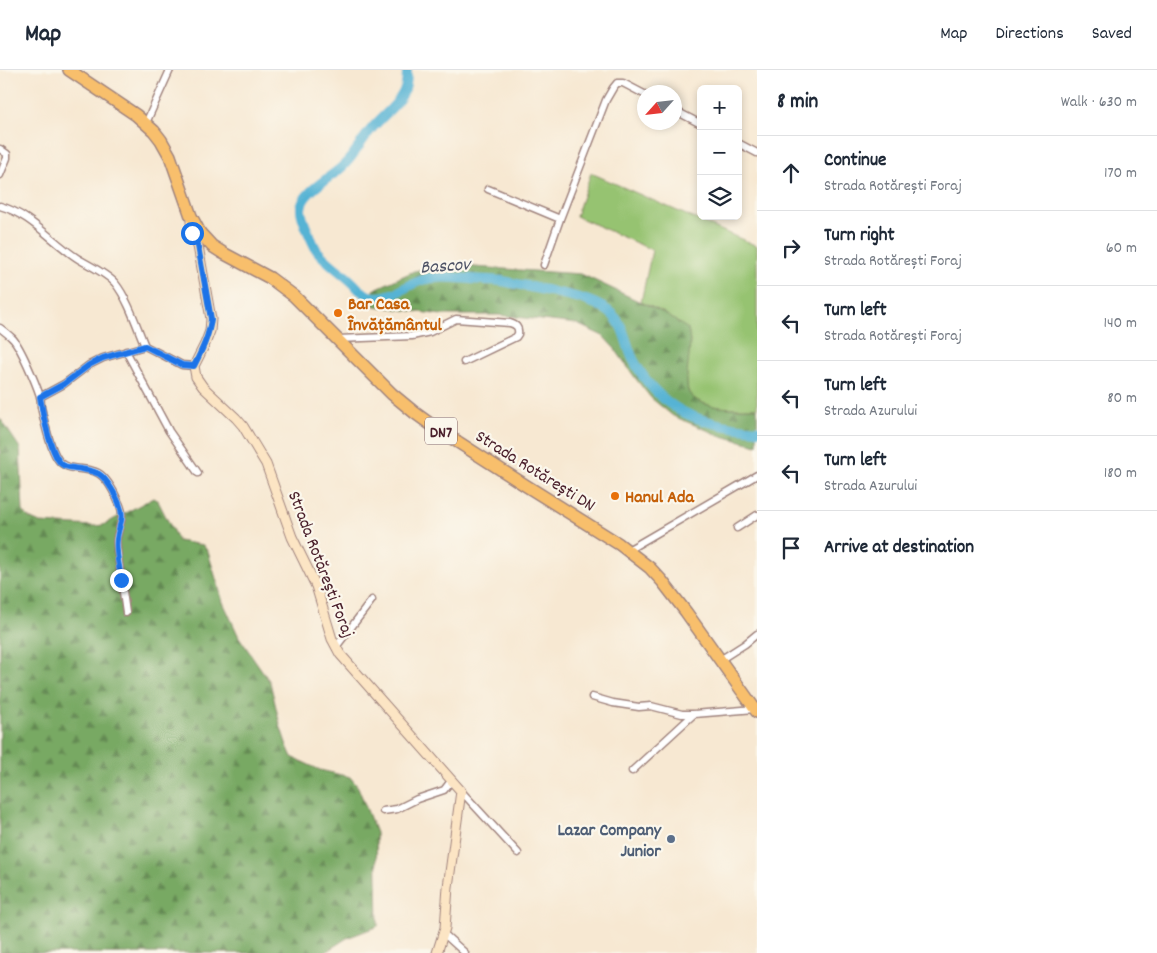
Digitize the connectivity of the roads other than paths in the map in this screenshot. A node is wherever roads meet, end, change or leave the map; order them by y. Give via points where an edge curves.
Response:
1 (69, 70) edge
2 (170, 70) edge
3 (637, 90) edge
4 (682, 114) edge
5 (697, 122) edge
6 (146, 123) junction
7 (742, 145) edge
8 (0, 149) edge
9 (757, 153) edge
10 (0, 175) edge
11 (488, 189) dead end
12 (0, 206) edge
13 (191, 216) junction
14 (560, 219) junction
15 (198, 246) junction
16 (212, 246) junction
17 (544, 265) dead end
18 (0, 328) edge
19 (338, 339) junction
20 (145, 346) junction
21 (126, 351) junction
22 (464, 362) dead end
23 (194, 366) junction
24 (40, 397) junction
25 (198, 473) dead end
26 (757, 474) edge
27 (757, 516) edge
28 (737, 528) dead end
29 (628, 550) junction
30 (372, 600) dead end
31 (126, 613) dead end
32 (757, 634) edge
33 (336, 647) junction
34 (720, 660) junction
35 (592, 697) dead end
36 (754, 705) edge
37 (694, 714) junction
38 (632, 771) dead end
39 (451, 781) junction
40 (461, 791) junction
41 (383, 811) dead end
42 (518, 853) dead end
43 (443, 933) junction
44 (437, 953) edge
45 (466, 953) edge

1 - 6 highway, Strada Rotărești DN / DN7
2 - 6 street
3 - 14 street via 623,83 613,88
4 - 5 street
6 - 13 highway, Strada Rotărești DN / DN7 via 170,156
7 - 9 street
8 - 10 street via 7,154
11 - 14 street
12 - 20 street via 21,215 76,257 110,278 126,303
13 - 15 street via 192,233
13 - 16 highway, Strada Rotărești DN / DN7
14 - 17 street
15 - 16 street
15 - 23 street via 211,319 210,331
16 - 19 highway, Strada Rotărești DN / DN7 via 287,290
18 - 24 street via 16,343
19 - 22 street via 412,336 430,332 456,319 510,323 518,328 516,337
19 - 29 highway, Strada Rotărești DN / DN7 via 415,413
20 - 21 street
20 - 23 street via 182,365
21 - 24 street via 89,365
21 - 25 street via 169,431
23 - 33 street, Strada Rotărești Foraj via 199,382 243,426 266,464 292,538 316,586
24 - 31 street via 48,436 61,464 98,473 121,507 117,549
26 - 29 street
27 - 28 street
29 - 34 highway, DN7 via 667,587
30 - 33 street
32 - 34 street
33 - 39 street, Strada Rotărești Foraj
34 - 36 highway, DN7
35 - 37 street via 613,704 651,706
36 - 37 street
37 - 38 street
39 - 40 street, Strada Rotărești Foraj
39 - 41 street via 444,790
40 - 42 street, Strada Rotărești Foraj
40 - 43 street
43 - 44 street
43 - 45 street

